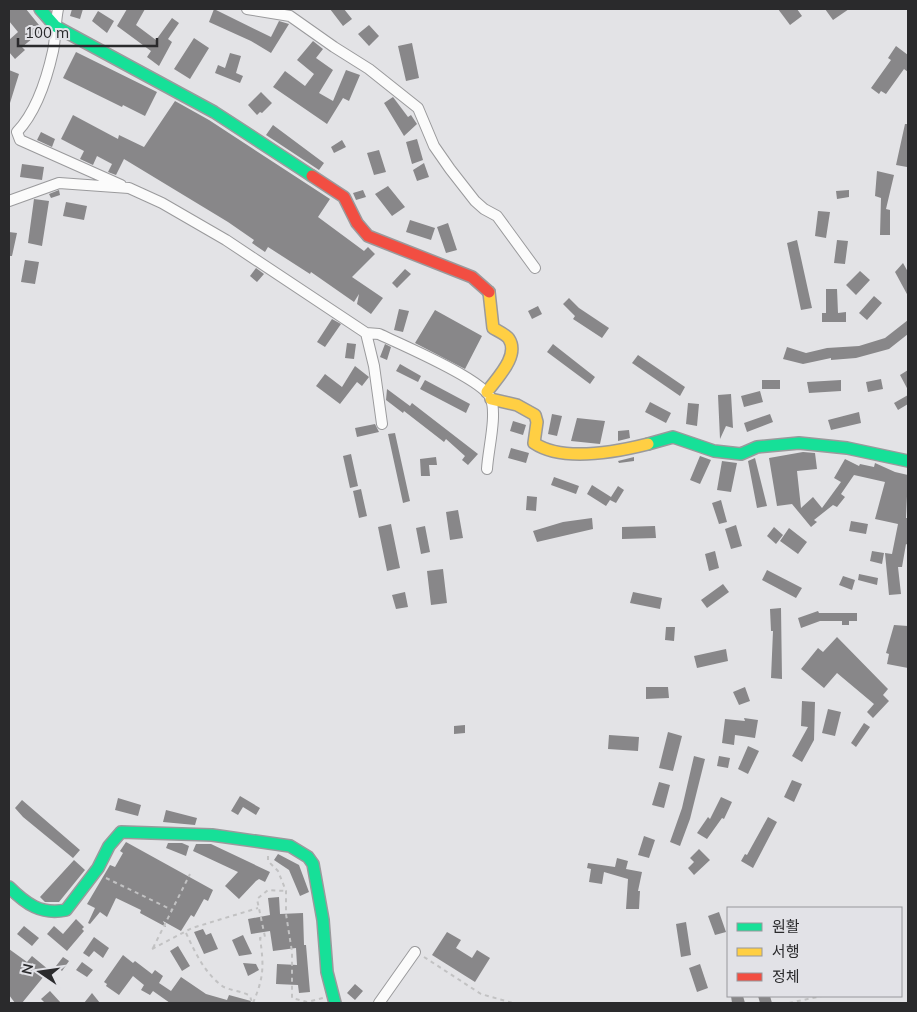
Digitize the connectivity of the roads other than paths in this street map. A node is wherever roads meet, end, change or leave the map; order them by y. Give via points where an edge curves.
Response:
1 (40, 9) edge
2 (58, 9) edge
3 (247, 9) edge
4 (55, 26) junction
5 (129, 188) junction
6 (9, 201) edge
7 (535, 268) dead end
8 (366, 333) junction
9 (489, 396) junction
10 (382, 424) dead end
11 (908, 461) edge
12 (487, 468) dead end
13 (9, 887) edge
14 (415, 952) road end
15 (334, 999) edge
16 (379, 1003) edge

1 - 4 street
2 - 4 street
3 - 7 street via 290,16 369,69 418,108 434,146 450,169 479,205 497,216
4 - 5 street via 48,69 31,114 17,132 20,140
4 - 9 street via 214,112 344,197 357,223 368,236 472,277 489,291 493,328 509,338 513,349
5 - 6 street via 58,183
5 - 8 street via 226,240
8 - 9 street via 379,334 460,373
8 - 10 street
9 - 11 street via 534,414 538,421 534,443 543,449 562,452 615,452 672,437 714,451 741,454 749,448 765,445 823,444 847,446
9 - 12 street via 492,414
13 - 15 street via 29,906 47,913 71,906 121,832 212,835 290,846 313,864 323,920 327,972
14 - 16 street

